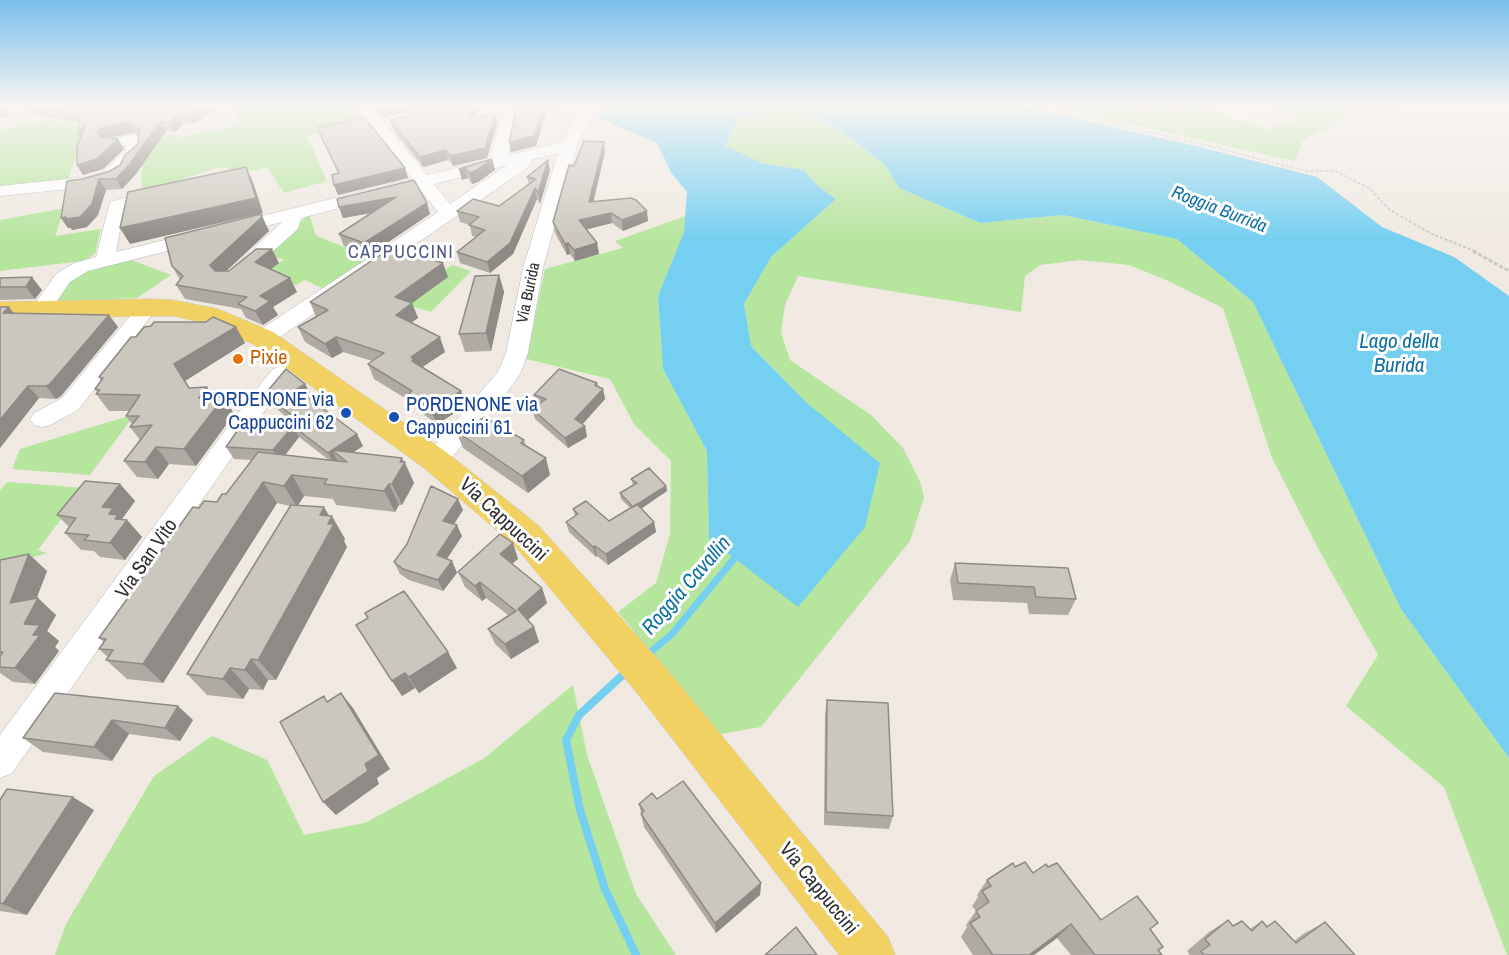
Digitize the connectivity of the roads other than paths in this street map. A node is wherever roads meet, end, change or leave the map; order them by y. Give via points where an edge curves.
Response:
1 (134, 151) edge
2 (403, 151) edge
3 (500, 151) edge
4 (545, 151) edge
5 (567, 151) edge
6 (539, 152) junction
7 (496, 163) junction
8 (422, 181) junction
9 (172, 189) edge
10 (0, 191) edge
11 (449, 214) junction
12 (292, 215) junction
13 (105, 261) junction
14 (230, 279) edge
15 (148, 307) junction
16 (41, 309) junction
17 (0, 310) edge
18 (263, 338) junction
19 (299, 363) junction
20 (42, 419) dead end
21 (435, 460) junction
22 (0, 762) edge
23 (870, 955) edge

1 - 10 street via 119,169 89,182
2 - 8 street
3 - 7 street
4 - 6 street
5 - 21 street, Via Burida via 533,268 517,353 490,399
6 - 7 street
6 - 11 street
7 - 8 street
8 - 11 street
8 - 12 street
9 - 13 street via 116,206
11 - 18 street
12 - 13 street
12 - 14 street via 291,225
13 - 16 street via 66,274
15 - 16 main road, Via Cappuccini
15 - 18 main road, Via Cappuccini via 208,315
15 - 20 street via 70,404
16 - 17 main road, Via Cappuccini
18 - 19 main road, Via Cappuccini
19 - 21 main road, Via Cappuccini
19 - 22 street, Via San Vito via 280,375 252,411
21 - 23 main road, Via Cappuccini via 526,535 651,680

